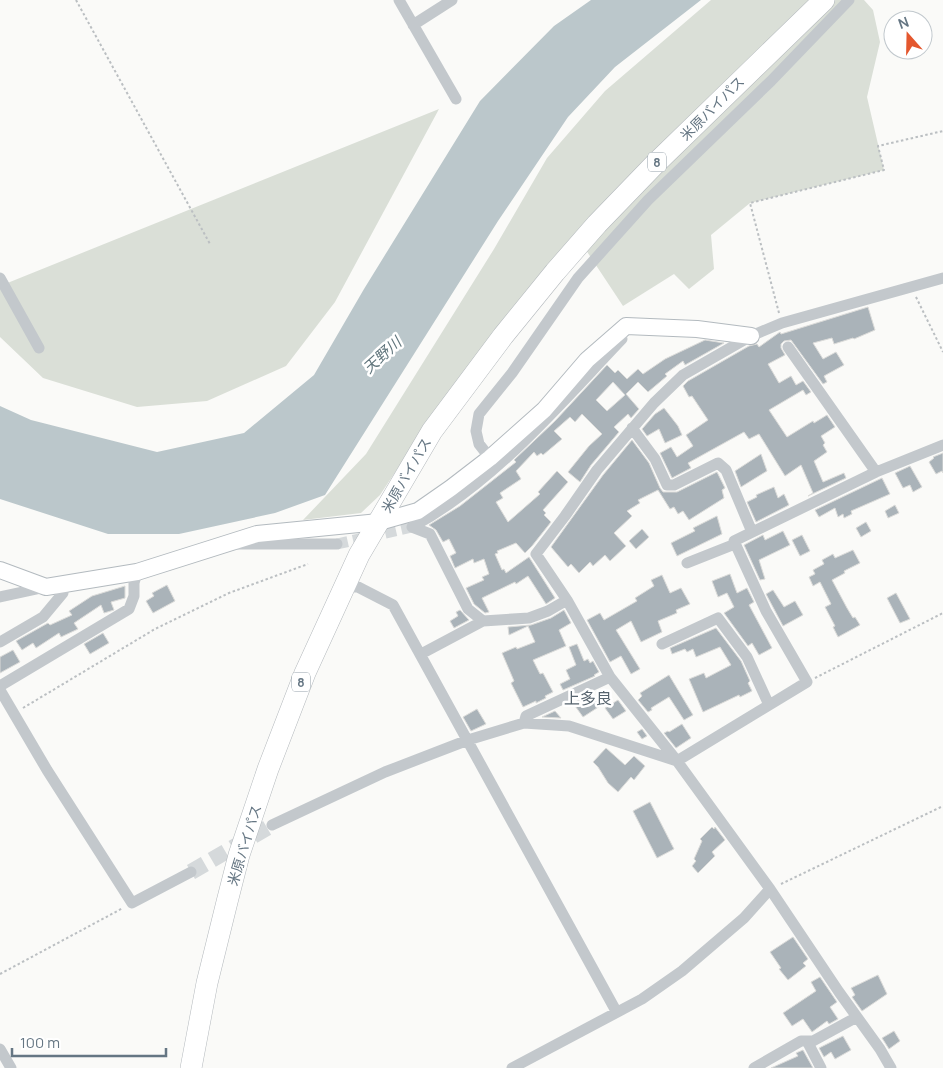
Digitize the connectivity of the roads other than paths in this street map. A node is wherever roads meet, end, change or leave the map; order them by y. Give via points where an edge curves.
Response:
1 (399, 0) edge
2 (452, 0) edge
3 (824, 0) edge
4 (849, 0) edge
5 (414, 25) junction
6 (456, 99) dead end
7 (0, 278) edge
8 (943, 278) edge
9 (626, 326) junction
10 (751, 336) junction
11 (788, 347) dead end
12 (40, 348) dead end
13 (632, 428) junction
14 (943, 444) edge
15 (490, 458) junction
16 (876, 472) junction
17 (379, 522) junction
18 (752, 532) junction
19 (337, 544) tunnel mouth
20 (735, 544) junction
21 (225, 545) junction
22 (687, 563) dead end
23 (0, 570) edge
24 (136, 572) junction
25 (62, 584) junction
26 (46, 587) junction
27 (345, 587) junction
28 (0, 597) edge
29 (567, 600) junction
30 (483, 621) junction
31 (0, 642) edge
32 (662, 644) dead end
33 (421, 654) junction
34 (610, 677) junction
35 (0, 688) edge
36 (769, 705) junction
37 (524, 723) junction
38 (468, 740) junction
39 (677, 761) junction
40 (272, 825) tunnel mouth
41 (191, 872) tunnel mouth
42 (770, 889) junction
43 (616, 1011) junction
44 (857, 1017) junction
45 (808, 1041) junction
46 (0, 1049) edge
47 (11, 1068) edge
48 (190, 1068) edge
49 (512, 1068) edge
50 (754, 1068) edge
51 (821, 1068) edge
52 (891, 1068) edge

1 - 5 street
2 - 5 street
3 - 17 highway, 米原バイパス / 8 via 597,224 555,272 432,431
4 - 15 street via 771,82 648,200 578,278 512,373 479,414 476,431 479,444
5 - 6 street
7 - 12 street
8 - 10 street via 782,322
9 - 10 street via 697,329
9 - 15 street via 587,360 544,410
9 - 30 street via 623,337 549,416 488,474 412,527 430,534 468,609
10 - 13 street via 683,376
11 - 16 street
13 - 18 street via 655,459 667,485 674,485 718,463 726,470
13 - 29 street via 536,554
14 - 16 street
15 - 17 street via 418,511
16 - 18 street
17 - 21 street via 258,534
17 - 27 highway, 米原バイパス / 8
18 - 20 street via 734,541
19 - 21 street
20 - 22 street
20 - 36 street via 766,611 806,682
21 - 24 street
23 - 26 street
24 - 25 street
24 - 35 street via 129,609
25 - 26 street
25 - 31 street via 63,593 43,617
26 - 28 street
27 - 33 street via 358,587 393,604
27 - 48 highway, 米原バイパス / 8 via 305,673 239,855
29 - 30 street via 529,618
29 - 34 street
30 - 33 street
32 - 36 street via 718,618 747,657
33 - 38 street
34 - 37 street via 526,716
34 - 39 street
35 - 41 street via 47,770 132,903
36 - 39 street
37 - 38 street
37 - 39 street via 569,726
38 - 40 street via 385,772
38 - 43 street
39 - 42 street
42 - 43 street via 744,918 682,971 642,999
42 - 44 street
43 - 49 street
44 - 45 street
44 - 52 street
45 - 50 street via 801,1041
45 - 51 street
46 - 47 street

